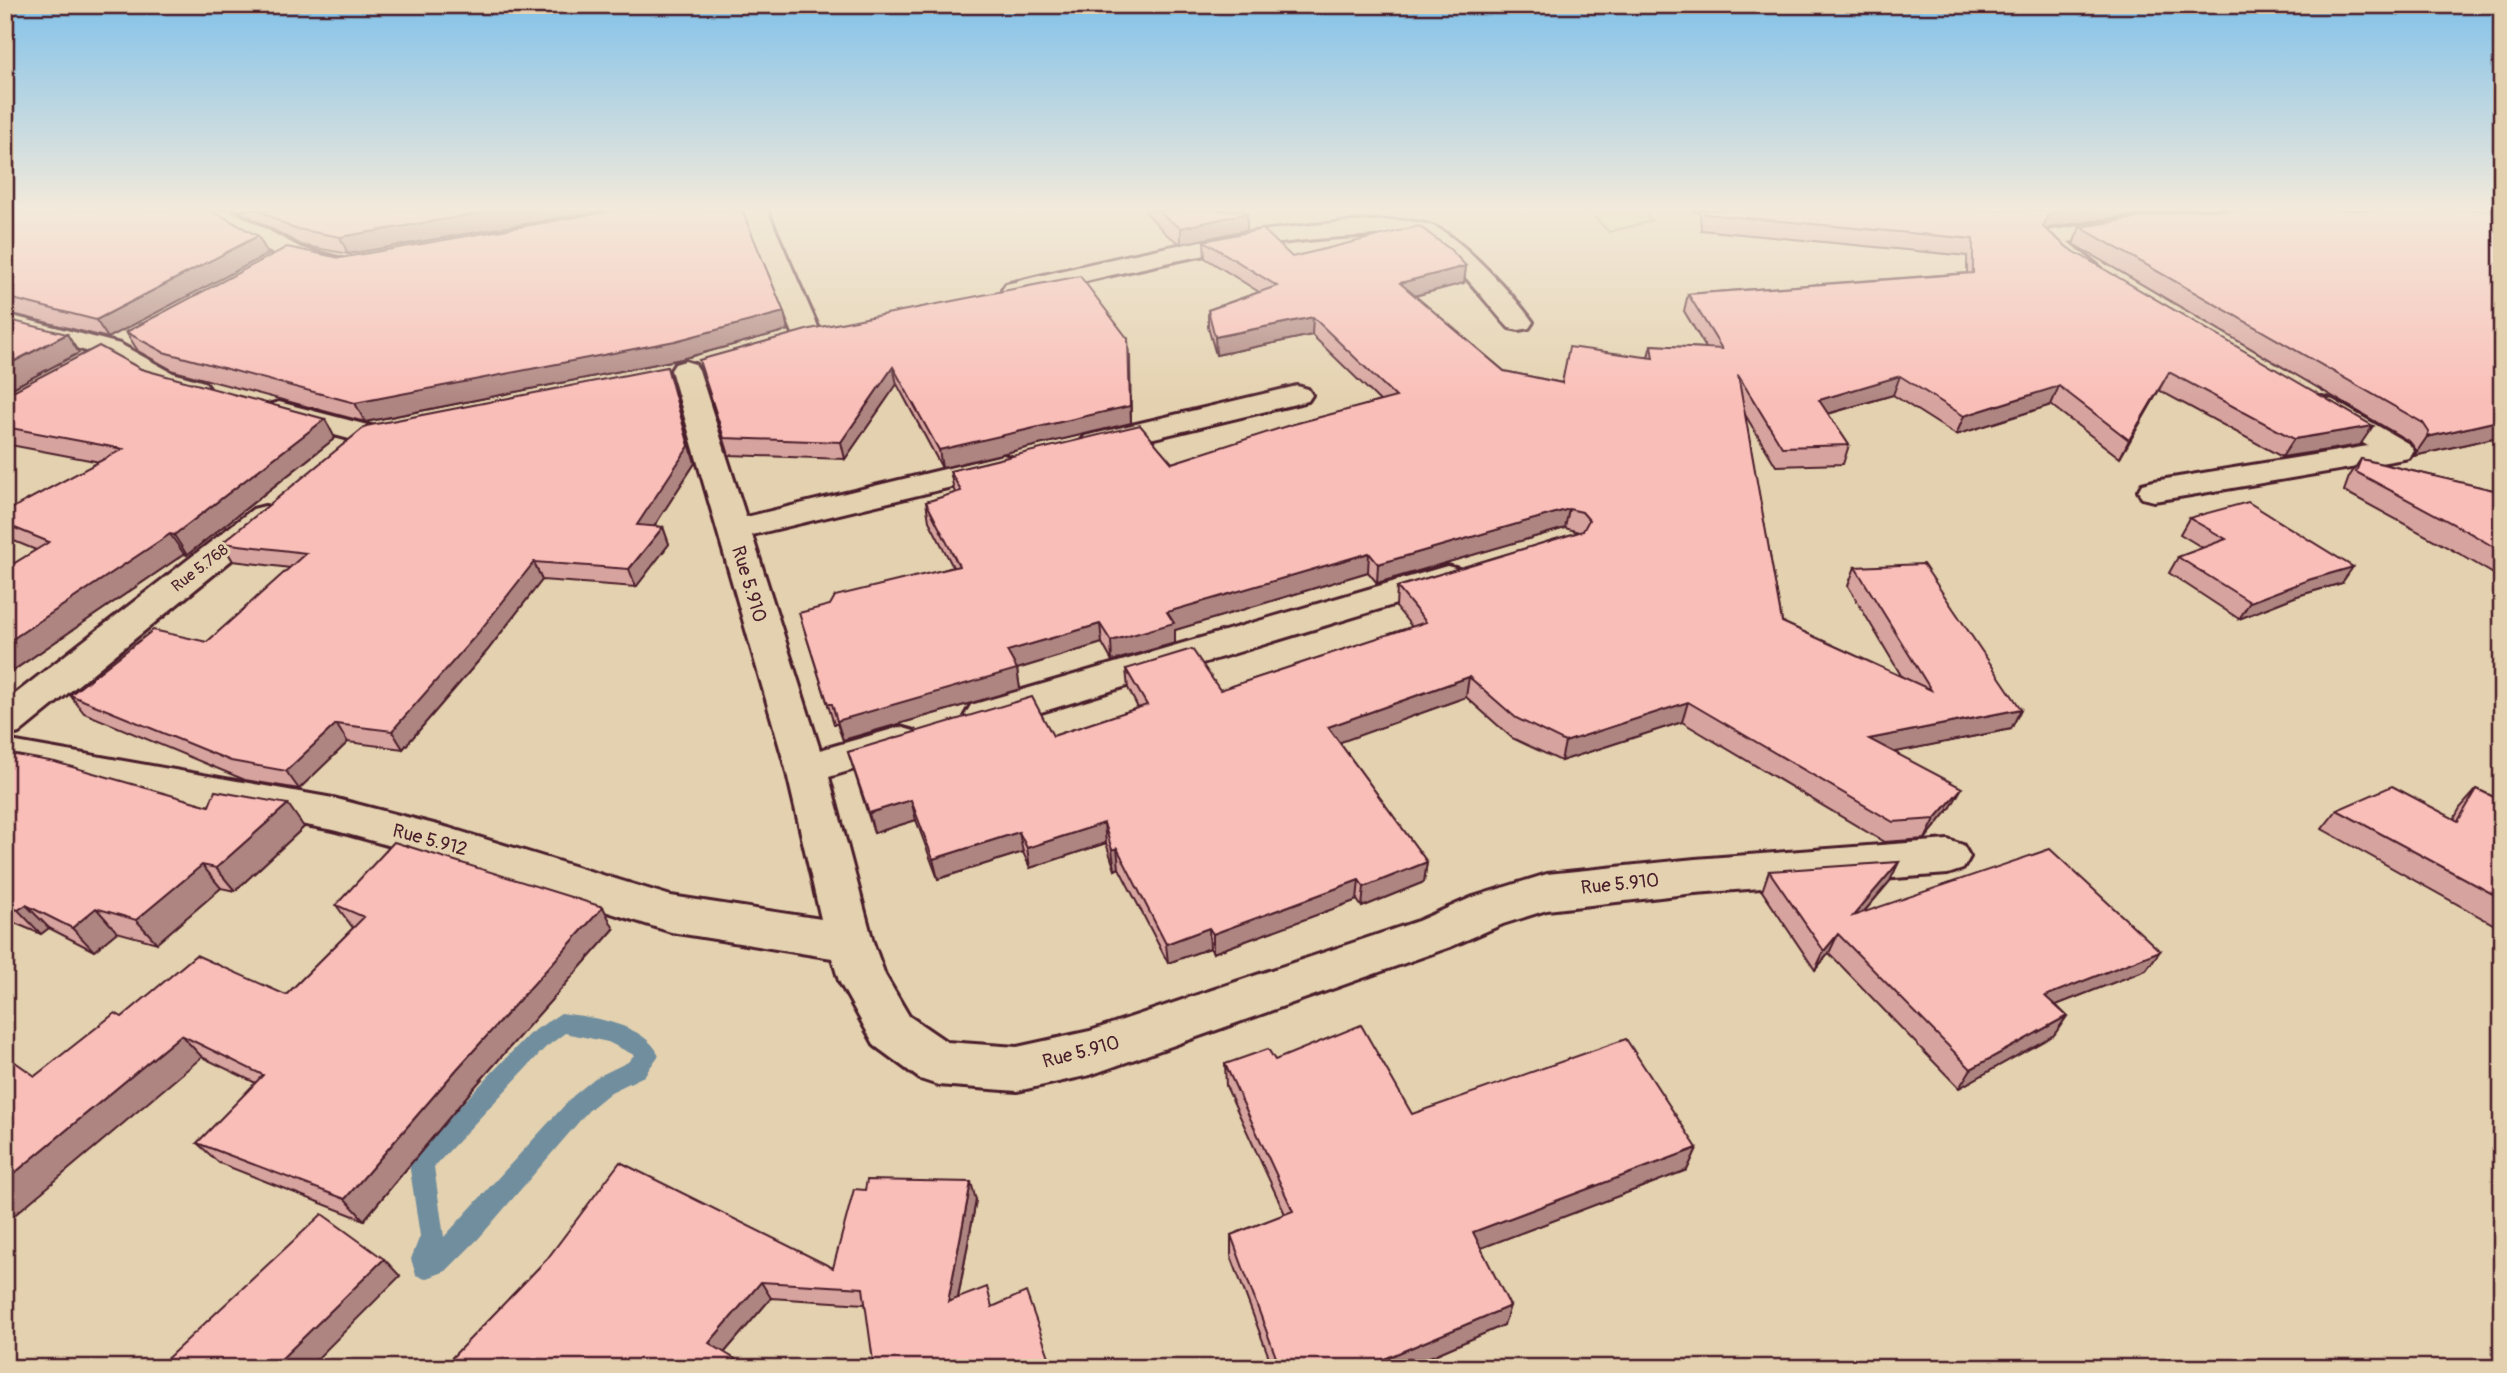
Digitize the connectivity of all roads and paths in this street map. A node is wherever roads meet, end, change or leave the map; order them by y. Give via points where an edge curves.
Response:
1 (782, 274) edge
2 (1087, 274) edge
3 (1472, 274) edge
4 (2099, 274) edge
5 (2114, 283) edge
6 (984, 297) edge
7 (5, 322) edge
8 (1519, 322) dead end
9 (809, 337) edge
10 (123, 344) junction
11 (75, 369) edge
12 (684, 370) dead end
13 (2297, 391) edge
14 (217, 394) edge
15 (1297, 395) dead end
16 (257, 405) edge
17 (366, 438) edge
18 (1069, 450) edge
19 (1028, 459) edge
20 (2154, 491) dead end
21 (290, 496) edge
22 (733, 530) junction
23 (1486, 565) edge
24 (5, 723) edge
25 (5, 755) edge
26 (806, 769) junction
27 (1948, 857) dead end
28 (850, 942) junction

1 - 9 street
2 - 6 street
3 - 8 street
4 - 5 street
7 - 10 street
10 - 11 street
10 - 14 street via 163,379
12 - 22 street, Rue 5.910
13 - 20 street via 2398,451
15 - 18 street
16 - 17 street
19 - 22 street
21 - 24 street, Rue 5.768
22 - 26 street, Rue 5.910
23 - 26 street
25 - 28 street, Rue 5.912 via 333,814 671,914
26 - 28 street, Rue 5.910
27 - 28 street, Rue 5.910 via 1547,892 1090,1053 1017,1069 938,1063 892,1031 863,981

